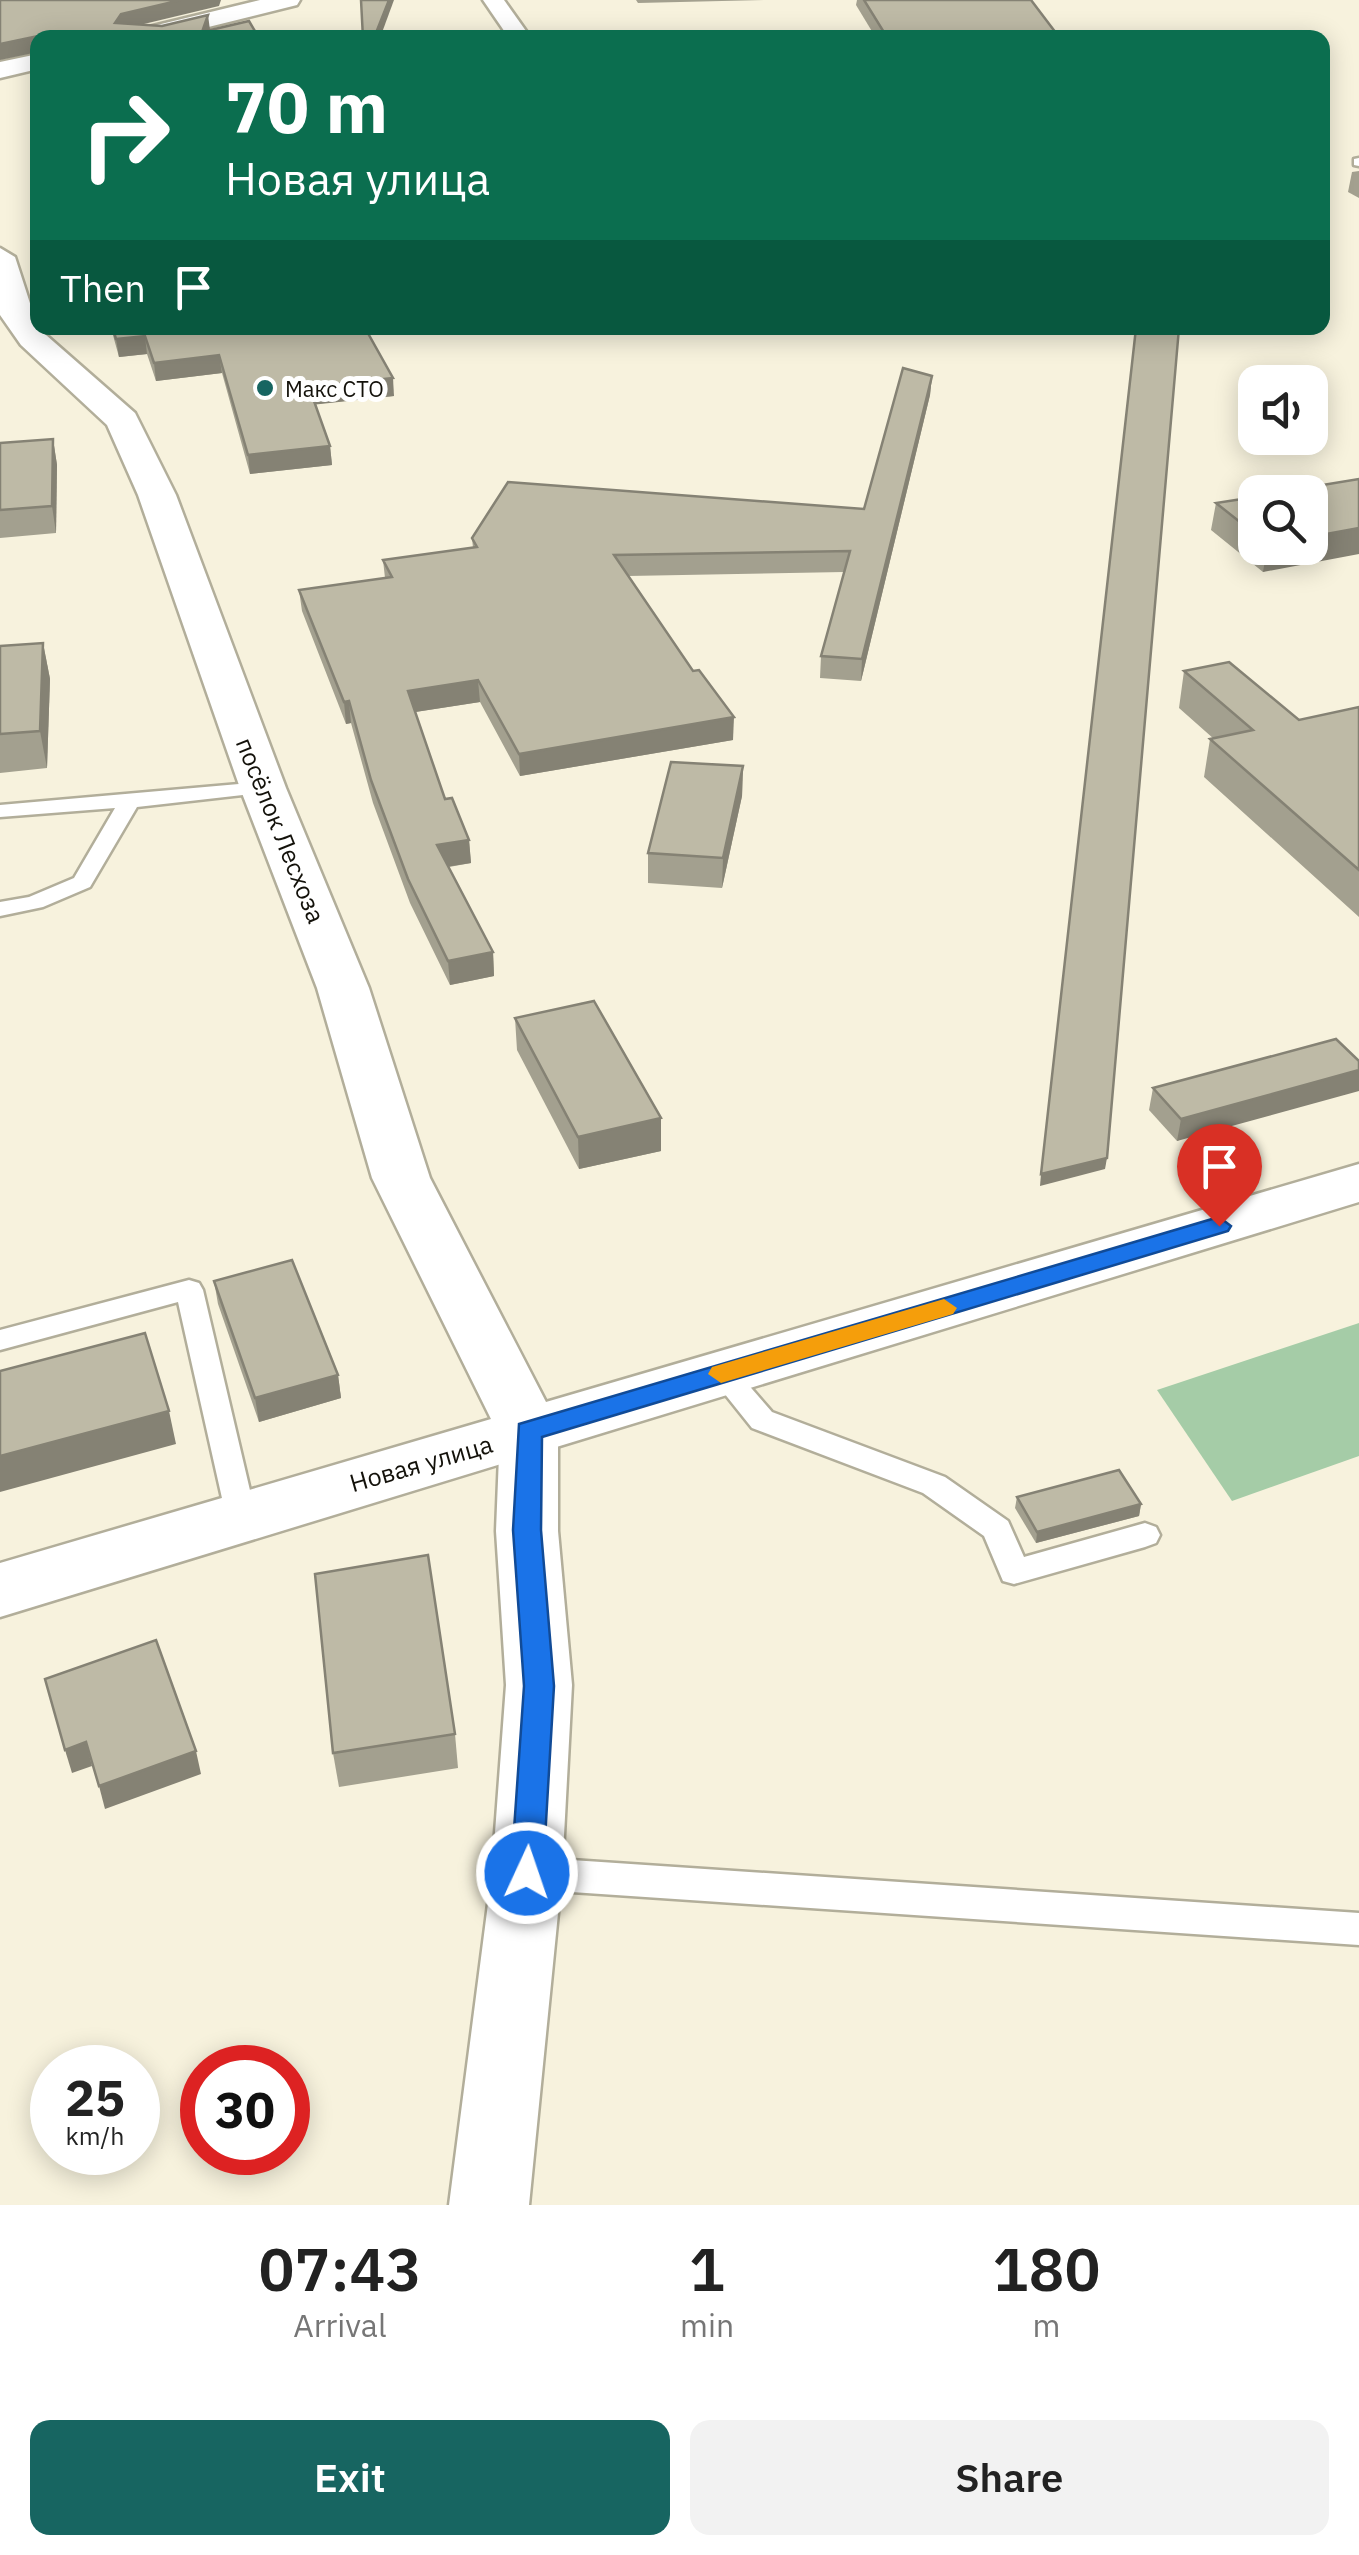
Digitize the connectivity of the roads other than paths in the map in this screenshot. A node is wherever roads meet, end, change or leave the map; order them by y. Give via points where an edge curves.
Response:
1 (289, 0) edge
2 (493, 0) edge
3 (268, 2) edge
4 (163, 30) edge
5 (514, 30) edge
6 (30, 63) edge
7 (0, 70) edge
8 (0, 257) edge
9 (6, 311) edge
10 (263, 788) junction
11 (130, 802) junction
12 (0, 811) edge
13 (0, 909) edge
14 (1359, 1183) edge
15 (0, 1340) edge
16 (722, 1373) junction
17 (529, 1431) junction
18 (240, 1516) junction
19 (1145, 1535) dead end
20 (0, 1590) edge
21 (527, 1873) junction
22 (1359, 1930) edge
23 (489, 2205) edge

1 - 3 street
2 - 5 street
3 - 4 street
6 - 7 street
8 - 9 street, посёлок Лесхоза
9 - 10 street, посёлок Лесхоза via 123,420 157,495
10 - 11 lane
10 - 17 street, посёлок Лесхоза via 344,988 401,1178
11 - 12 lane
11 - 13 lane via 82,882
14 - 16 street, Новая улица
15 - 18 lane via 189,1290
16 - 17 street, Новая улица
16 - 19 lane via 762,1420 934,1486 998,1530 1014,1572
17 - 18 street, Новая улица
17 - 21 street via 527,1530 539,1686
18 - 20 street, Новая улица
21 - 22 lane
21 - 23 street

